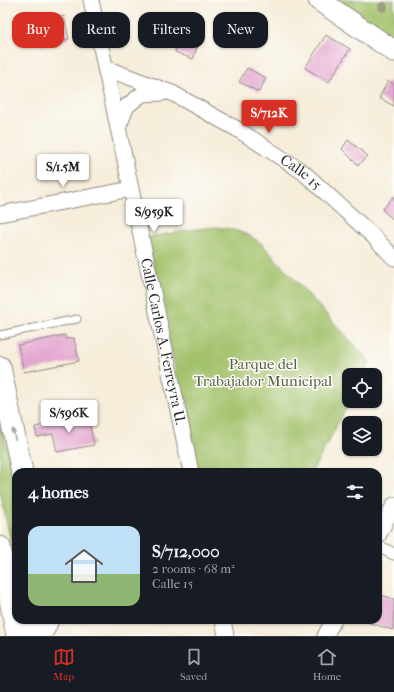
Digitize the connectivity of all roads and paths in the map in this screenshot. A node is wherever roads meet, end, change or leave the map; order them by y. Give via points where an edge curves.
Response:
1 (91, 0) edge
2 (319, 0) edge
3 (394, 51) edge
4 (105, 68) junction
5 (172, 93) junction
6 (118, 128) junction
7 (131, 189) junction
8 (0, 214) edge
9 (394, 258) edge
10 (77, 319) dead end
11 (0, 335) edge
12 (0, 367) edge
13 (21, 468) edge
14 (191, 468) edge
15 (394, 505) edge
16 (382, 528) edge
17 (0, 547) edge
18 (382, 548) edge
19 (394, 554) edge
20 (12, 600) edge
21 (16, 624) edge
22 (22, 624) edge
23 (46, 624) edge
24 (52, 624) edge
25 (224, 624) edge
26 (332, 624) edge
27 (17, 636) edge
28 (55, 636) edge
29 (226, 636) edge
30 (325, 636) edge

1 - 4 street, Calle Carlos A. Ferreyra U.
2 - 3 main road
4 - 5 street, Calle 15
4 - 6 street, Calle Carlos A. Ferreyra U.
5 - 6 street via 142,94 127,106
5 - 9 street, Calle 15 via 237,129 303,172
6 - 7 street, Calle Carlos A. Ferreyra U.
7 - 8 street
7 - 14 street, Calle Carlos A. Ferreyra U.
10 - 11 lane
13 -> 12 main road
15 - 16 street
17 - 20 main road
18 - 19 street
21 - 27 main road
22 - 23 main road via 27,630 37,632 44,629
24 - 28 main road
25 - 29 street
26 - 30 street

